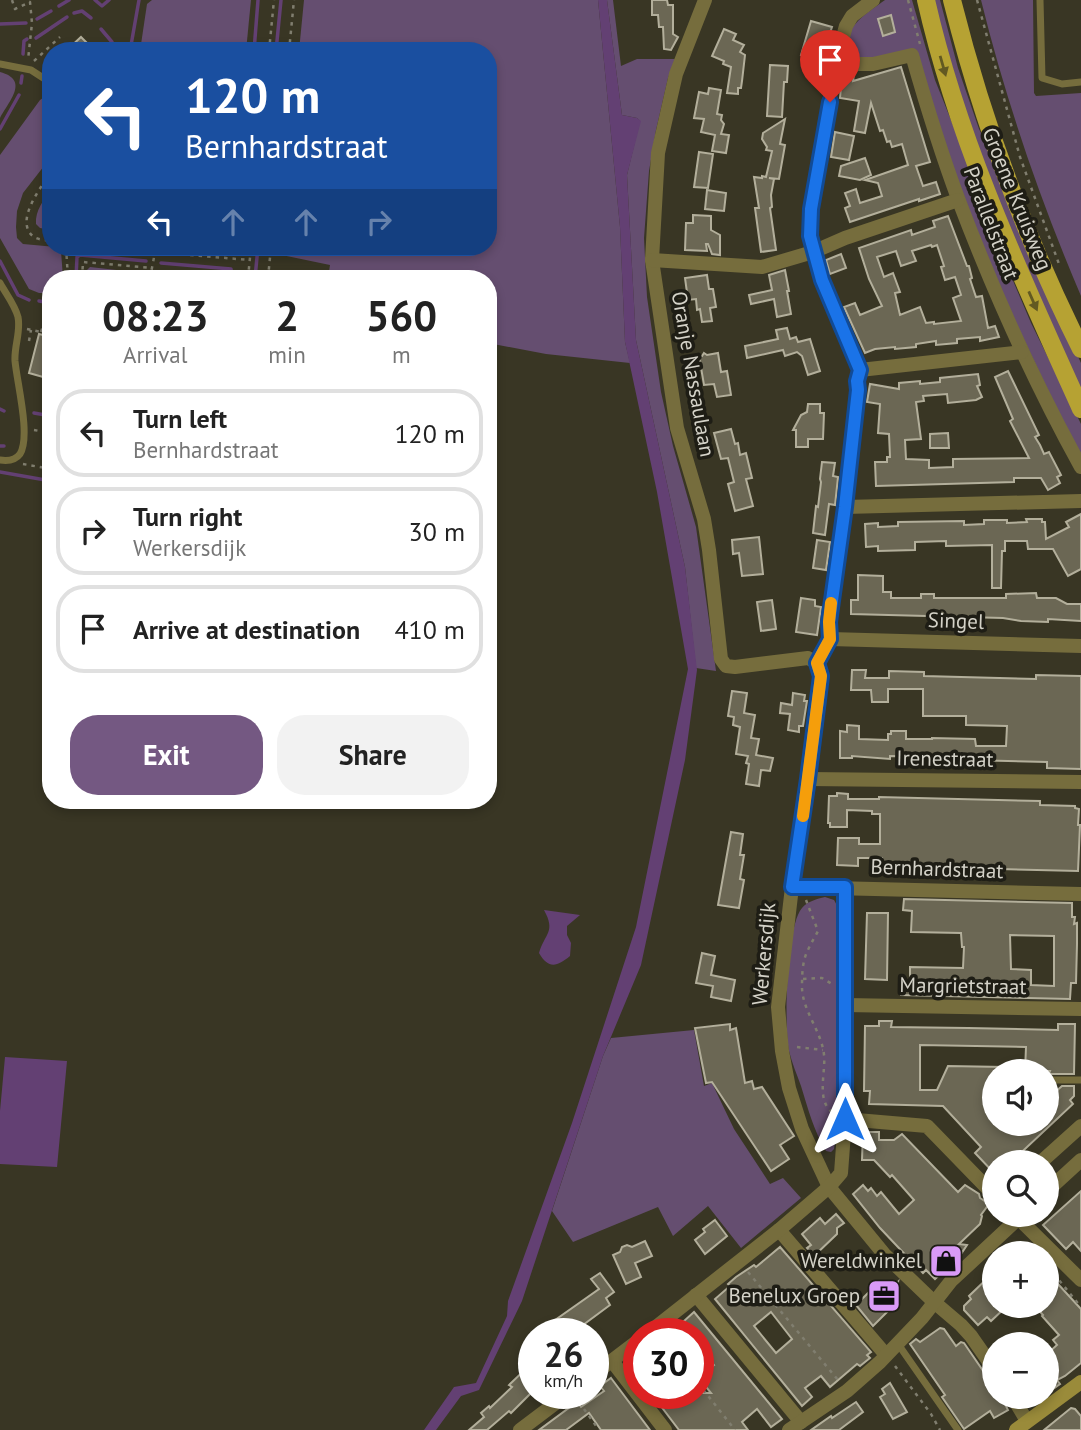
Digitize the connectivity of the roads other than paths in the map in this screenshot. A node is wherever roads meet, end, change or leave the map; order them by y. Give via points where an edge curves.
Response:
1 (705, 0) edge
2 (873, 0) edge
3 (926, 0) edge
4 (952, 0) edge
5 (1040, 0) edge
6 (0, 64) edge
7 (837, 64) junction
8 (42, 77) edge
9 (1081, 82) edge
10 (958, 200) junction
11 (813, 252) junction
12 (652, 260) junction
13 (0, 283) edge
14 (1081, 349) edge
15 (1022, 352) junction
16 (860, 370) junction
17 (1081, 409) edge
18 (0, 460) edge
19 (1081, 467) edge
20 (1081, 501) edge
21 (845, 507) junction
22 (830, 639) junction
23 (1081, 646) edge
24 (817, 663) junction
25 (808, 779) junction
26 (1081, 782) edge
27 (797, 887) junction
28 (845, 887) junction
29 (1081, 894) edge
30 (845, 1005) junction
31 (1081, 1009) edge
32 (1059, 1080) edge
33 (1081, 1080) edge
34 (844, 1117) junction
35 (1081, 1126) edge
36 (1054, 1150) edge
37 (1081, 1160) edge
38 (1059, 1180) edge
39 (982, 1183) edge
40 (829, 1187) junction
41 (1007, 1227) edge
42 (1030, 1227) edge
43 (779, 1230) junction
44 (1081, 1280) edge
45 (696, 1295) junction
46 (934, 1302) junction
47 (667, 1318) edge
48 (897, 1344) junction
49 (623, 1352) edge
50 (982, 1352) edge
51 (883, 1359) junction
52 (612, 1361) junction
53 (609, 1363) edge
54 (1081, 1382) edge
55 (549, 1409) edge
56 (1022, 1425) edge
57 (795, 1426) edge
58 (520, 1430) edge
59 (665, 1430) edge
60 (958, 1430) edge

1 - 12 street, Oranje Nassaulaan via 676,74 659,153
2 - 7 street via 846,26
3 -> 17 main road, Groene Kruisweg via 952,96 1002,230
4 - 14 main road, Groene Kruisweg via 996,148
5 - 9 lane via 1042,78 1062,84
6 - 8 lane via 31,70
7 - 10 street, Parallelstraat via 873,64 912,55
7 - 11 street via 831,76 811,209
10 - 11 street
10 - 15 street, Parallelstraat
11 - 12 street via 762,267
11 - 16 street
12 - 24 street, Oranje Nassaulaan via 677,428 704,519 721,659 726,666 735,667 808,659
13 - 18 lane via 16,312 15,360 23,428 20,453
15 - 16 street
15 - 19 street, Parallelstraat
16 - 21 street
20 - 21 street
21 - 22 street
22 - 23 street, Singel
22 - 24 street
24 - 25 street, Werkersdijk via 821,676
25 - 26 street, Irenestraat
25 - 27 street, Werkersdijk
27 - 28 street, Bernhardstraat
27 - 40 street, Werkersdijk via 778,1007 782,1051 802,1129
28 - 29 street, Bernhardstraat
28 - 30 street
30 - 31 street, Margrietstraat
30 - 34 street
32 - 33 lane
34 - 39 street via 927,1126
34 - 40 street via 841,1173
35 - 36 street
37 - 38 street
40 - 43 street
40 - 46 street, Werkersdijk via 884,1254
41 - 46 street
42 - 44 street
43 - 45 street
43 - 51 street
45 - 47 street
45 - 57 street
46 - 48 street
46 - 50 street, Werkersdijk via 966,1330
48 - 51 street
48 - 60 lane
49 - 52 street
51 - 57 street via 847,1391
52 - 53 street
52 - 59 street
54 - 56 street
55 - 58 street

